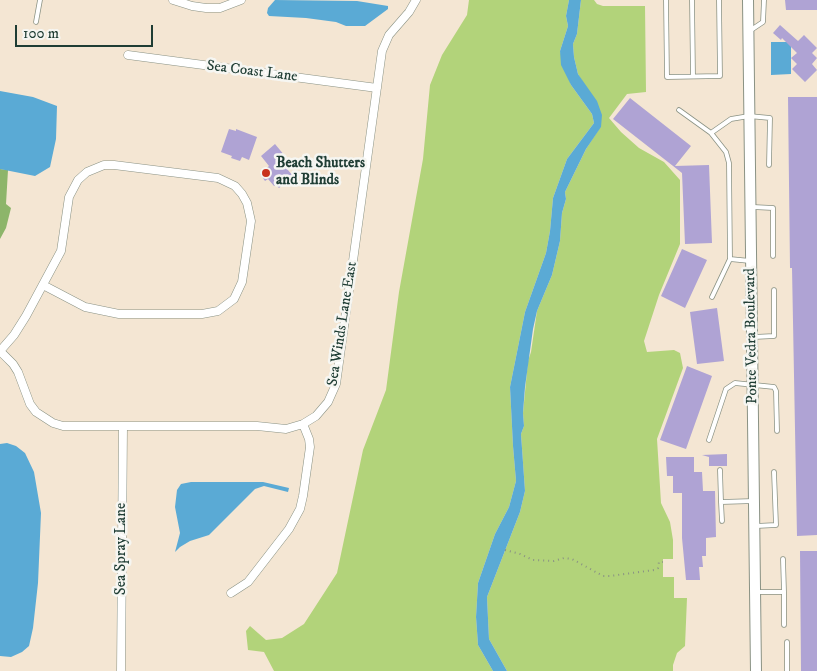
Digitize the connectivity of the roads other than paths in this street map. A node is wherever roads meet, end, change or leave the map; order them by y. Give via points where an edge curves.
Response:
1 (40, 0) edge
2 (173, 0) edge
3 (241, 0) edge
4 (416, 0) edge
5 (666, 0) edge
6 (692, 0) edge
7 (719, 0) edge
8 (748, 0) edge
9 (764, 0) edge
10 (36, 22) dead end
11 (748, 30) junction
12 (128, 55) dead end
13 (693, 76) junction
14 (377, 88) junction
15 (679, 110) dead end
16 (750, 116) junction
17 (711, 133) junction
18 (769, 165) dead end
19 (750, 207) junction
20 (773, 256) dead end
21 (730, 259) junction
22 (751, 261) junction
23 (43, 285) junction
24 (774, 290) dead end
25 (712, 296) dead end
26 (752, 337) junction
27 (0, 351) edge
28 (752, 386) junction
29 (303, 424) junction
30 (123, 426) junction
31 (777, 431) dead end
32 (709, 440) dead end
33 (720, 470) dead end
34 (774, 472) dead end
35 (754, 501) junction
36 (721, 502) junction
37 (722, 521) dead end
38 (754, 527) junction
39 (783, 559) dead end
40 (755, 592) junction
41 (784, 592) junction
42 (230, 593) dead end
43 (784, 626) dead end
44 (787, 642) dead end
45 (121, 671) edge
46 (756, 671) edge
47 (787, 671) edge

1 - 10 lane
2 - 3 street via 206,8
4 - 14 street, Sea Winds Lane East via 385,42
5 - 13 lane via 667,77
6 - 13 lane
7 - 13 lane via 720,76
8 - 11 street, Ponte Vedra Boulevard
9 - 11 lane via 763,22
11 - 16 street, Ponte Vedra Boulevard
12 - 14 street, Sea Coast Lane
14 - 29 street, Sea Winds Lane East via 336,384 321,412
15 - 17 lane
16 - 17 lane via 731,119
16 - 18 lane via 770,118
16 - 19 street, Ponte Vedra Boulevard
17 - 21 lane via 726,152 729,163
19 - 20 lane via 772,208
19 - 22 street, Ponte Vedra Boulevard
21 - 22 lane
21 - 25 lane
22 - 26 street, Ponte Vedra Boulevard
23 - 23 street via 85,307 119,314 202,314 218,310 234,299 242,282 251,221 247,203 235,186 218,178 114,165 94,168 84,174 69,196 60,251
23 - 27 street via 18,329
24 - 26 lane via 774,336
26 - 28 street, Ponte Vedra Boulevard
27 - 30 street, Sea Winds Lane East via 13,364 30,404 44,419 63,426
28 - 31 lane via 774,387
28 - 32 lane via 735,383 726,389
28 - 35 street, Ponte Vedra Boulevard
29 - 30 street, Sea Winds Lane East via 286,429
29 - 42 street via 310,447 300,509 289,529 248,582
30 - 45 street, Sea Spray Lane
33 - 36 lane
34 - 38 lane via 776,525
35 - 36 lane
35 - 38 street, Ponte Vedra Boulevard
36 - 37 lane
38 - 40 street, Ponte Vedra Boulevard
39 - 41 lane
40 - 41 lane
40 - 46 street, Ponte Vedra Boulevard
41 - 43 lane
44 - 47 lane

